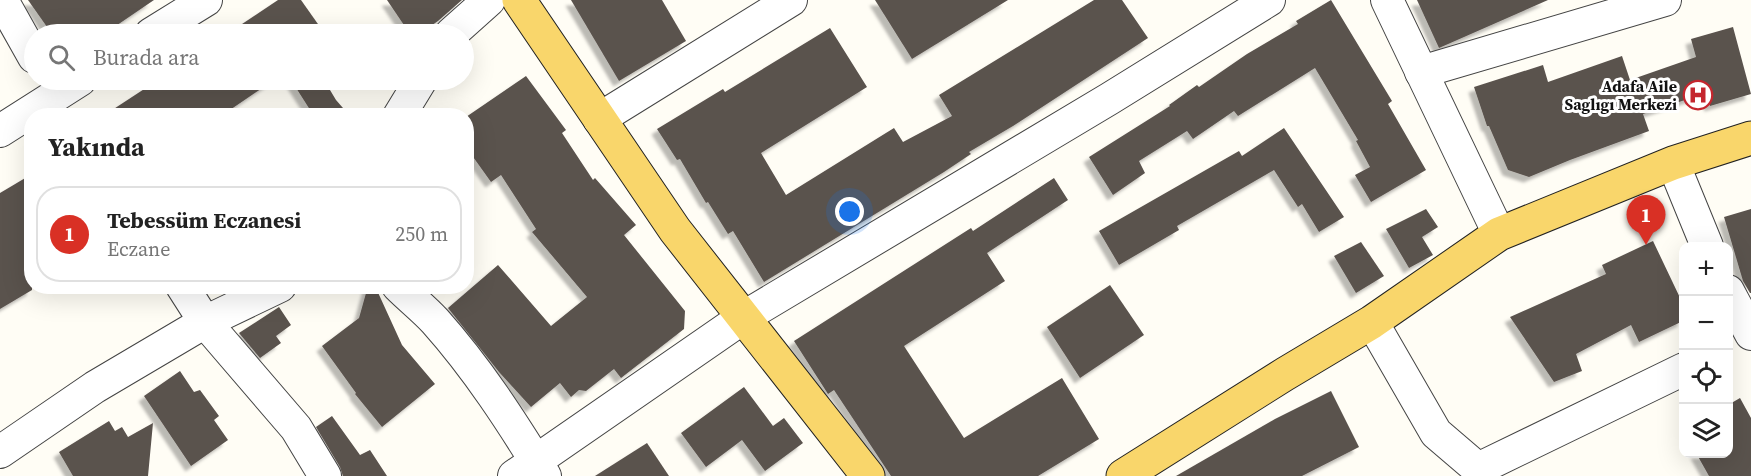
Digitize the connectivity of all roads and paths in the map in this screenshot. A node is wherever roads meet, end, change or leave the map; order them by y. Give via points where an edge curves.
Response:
1 (2, 0) edge
2 (206, 0) edge
3 (489, 0) edge
4 (519, 0) edge
5 (791, 0) edge
6 (1269, 0) edge
7 (1387, 0) edge
8 (1665, 0) edge
9 (167, 24) edge
10 (462, 24) edge
11 (24, 39) edge
12 (1420, 72) junction
13 (415, 90) edge
14 (63, 92) edge
15 (36, 108) edge
16 (404, 108) edge
17 (24, 116) edge
18 (599, 119) junction
19 (0, 130) edge
20 (1751, 138) edge
21 (1673, 163) junction
22 (1499, 234) junction
23 (1705, 242) edge
24 (187, 294) edge
25 (263, 294) edge
26 (406, 294) edge
27 (1731, 296) edge
28 (744, 317) junction
29 (205, 322) junction
30 (1372, 322) junction
31 (1751, 336) edge
32 (1733, 345) edge
33 (1679, 371) edge
34 (0, 452) edge
35 (532, 471) edge
36 (1480, 472) edge
37 (325, 476) edge
38 (868, 476) edge
39 (1123, 476) edge

1 - 11 street
2 - 9 street
3 - 10 street
4 - 18 main road
5 - 18 street
6 - 28 street
7 - 12 street
8 - 12 street
12 - 22 street
13 - 16 street
14 - 15 street
17 - 19 street
18 - 28 main road via 675,230
20 - 21 main road
21 - 22 main road
21 - 23 street
22 - 30 main road
24 - 29 street
25 - 29 street
26 - 35 street via 434,320 475,370 522,438
27 - 31 street
28 - 35 street
28 - 38 main road
29 - 34 street via 95,387
29 - 37 street via 296,428
30 - 36 street via 1436,433
30 - 39 main road
31 - 32 street
33 - 36 street

